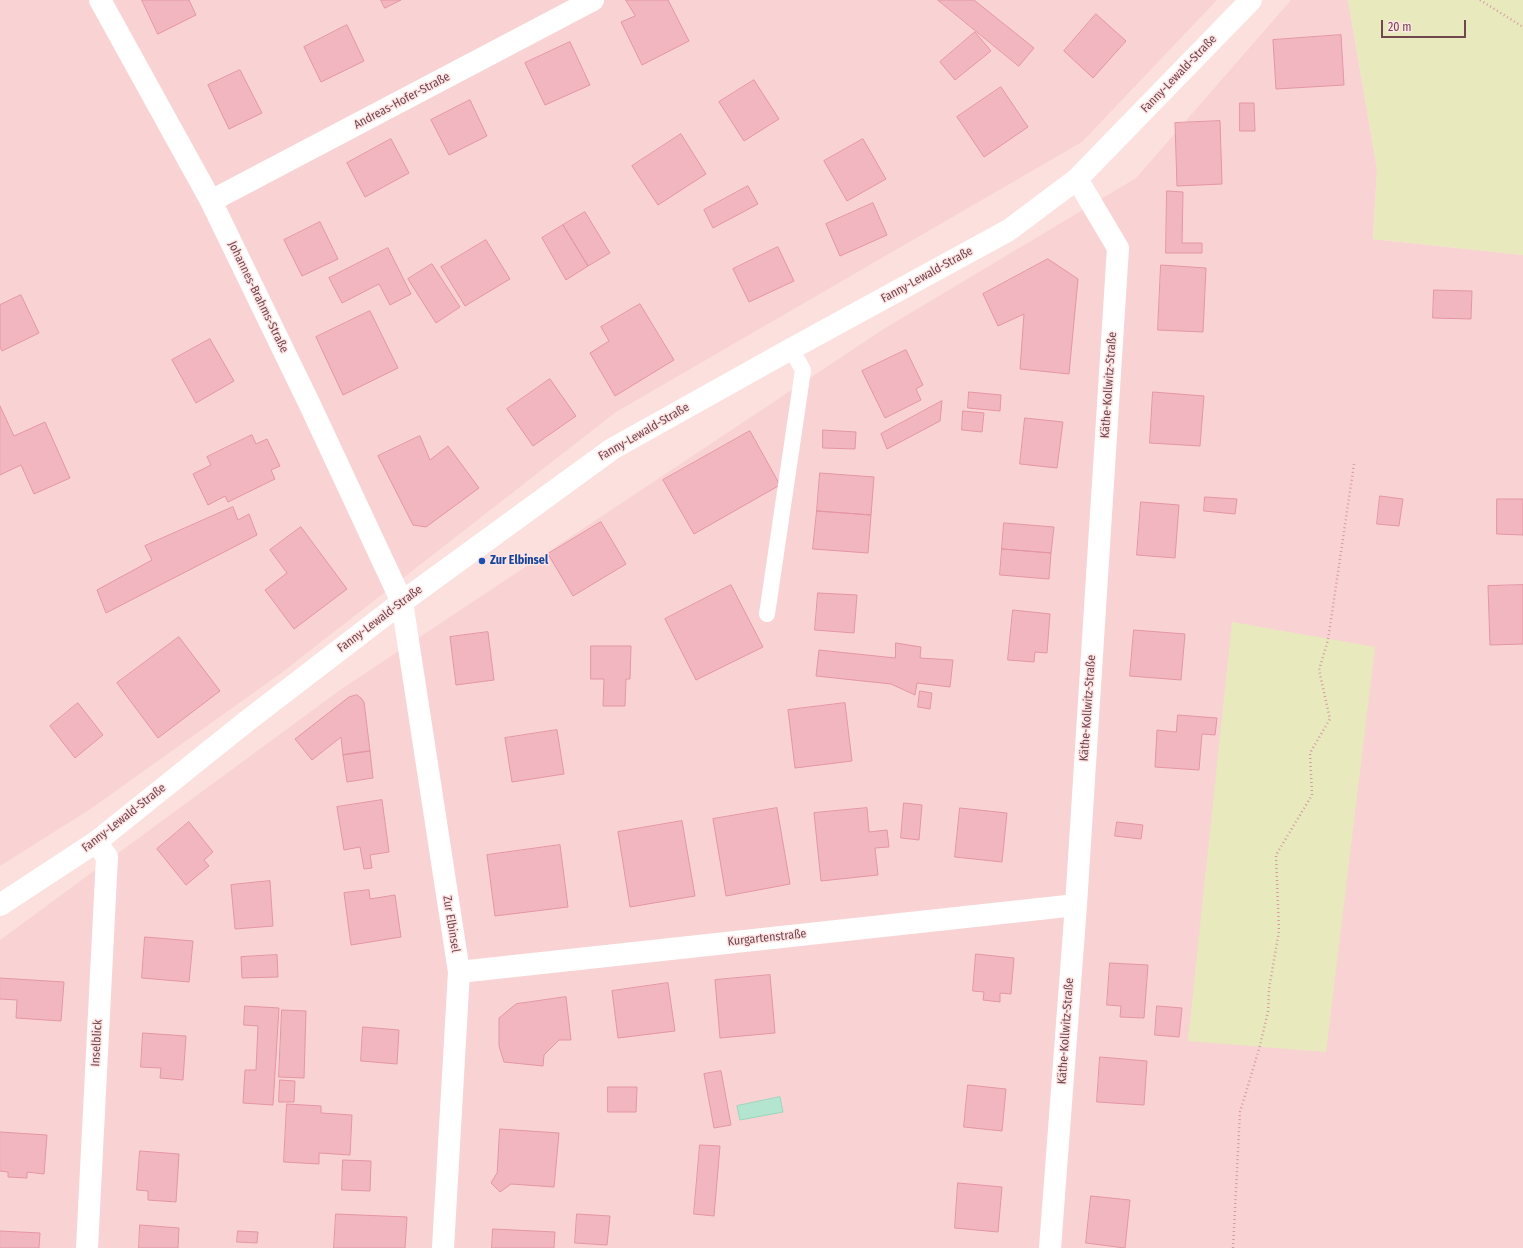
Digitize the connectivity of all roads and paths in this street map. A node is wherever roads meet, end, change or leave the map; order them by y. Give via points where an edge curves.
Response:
1 (100, 0) edge
2 (593, 0) edge
3 (1251, 0) edge
4 (1480, 0) edge
5 (1523, 27) edge
6 (1077, 179) junction
7 (211, 201) junction
8 (791, 349) junction
9 (1354, 464) dead end
10 (402, 602) junction
11 (767, 614) dead end
12 (96, 842) junction
13 (0, 905) edge
14 (1076, 905) junction
15 (458, 972) junction
16 (87, 1248) edge
17 (443, 1248) edge
18 (1050, 1248) edge
19 (1233, 1248) edge

1 - 7 street, Johannes-Brahms-Straße
2 - 7 street, Andreas-Hofer-Straße
3 - 6 street, Fanny-Lewald-Straße
4 - 5 path
6 - 8 street, Fanny-Lewald-Straße via 1010,230
6 - 14 street, Käthe-Kollwitz-Straße via 1118,248
7 - 10 street, Johannes-Brahms-Straße
8 - 10 street, Fanny-Lewald-Straße via 612,449
8 - 11 lane via 803,370
9 - 19 path via 1328,640 1320,670 1330,719 1310,753 1312,795 1276,855 1279,932 1269,989 1268,1012 1240,1112
10 - 12 street, Fanny-Lewald-Straße via 247,721
10 - 15 street, Zur Elbinsel
12 - 13 street, Fanny-Lewald-Straße
12 - 16 street, Inselblick via 106,858
14 - 15 street, Kurgartenstraße
14 - 18 street, Käthe-Kollwitz-Straße
15 - 17 street, Zur Elbinsel

